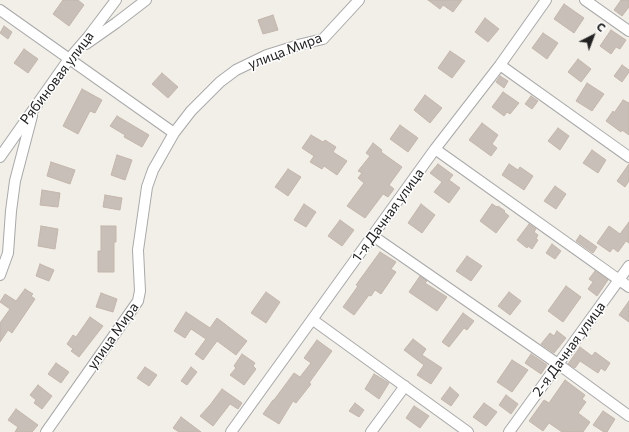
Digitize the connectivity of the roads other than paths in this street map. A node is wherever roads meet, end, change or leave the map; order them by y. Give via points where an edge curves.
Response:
1 (116, 0) edge
2 (146, 0) edge
3 (359, 0) edge
4 (546, 0) edge
5 (585, 0) edge
6 (0, 10) edge
7 (629, 31) edge
8 (72, 56) junction
9 (500, 65) junction
10 (34, 109) junction
11 (174, 133) junction
12 (435, 149) junction
13 (0, 157) edge
14 (629, 157) edge
15 (373, 236) junction
16 (629, 266) edge
17 (0, 275) edge
18 (619, 280) junction
19 (629, 287) edge
20 (312, 320) junction
21 (558, 364) junction
22 (405, 386) junction
23 (629, 416) edge
24 (46, 432) edge
25 (231, 432) edge
26 (371, 432) edge
27 (468, 432) edge
28 (509, 432) edge

1 - 8 street, Рябиновая улица
2 - 8 street
3 - 11 street, улица Мира via 323,39 267,55 236,70 191,111
4 - 9 street, 1-я Дачная улица
5 - 7 street
6 - 8 street
8 - 10 street, Рябиновая улица
8 - 11 street
9 - 12 street, 1-я Дачная улица
9 - 14 street
10 - 13 street, Рябиновая улица
10 - 17 street via 15,181 8,253
11 - 24 street, улица Мира via 153,170 147,187 138,250 138,301
12 - 15 street, 1-я Дачная улица
12 - 18 street
15 - 20 street, 1-я Дачная улица
15 - 21 street
16 - 18 street, 2-я Дачная улица
18 - 19 street
18 - 21 street, 2-я Дачная улица
20 - 22 street
20 - 25 street, 1-я Дачная улица
21 - 23 street
21 - 28 street, 2-я Дачная улица
22 - 26 street
22 - 27 street

